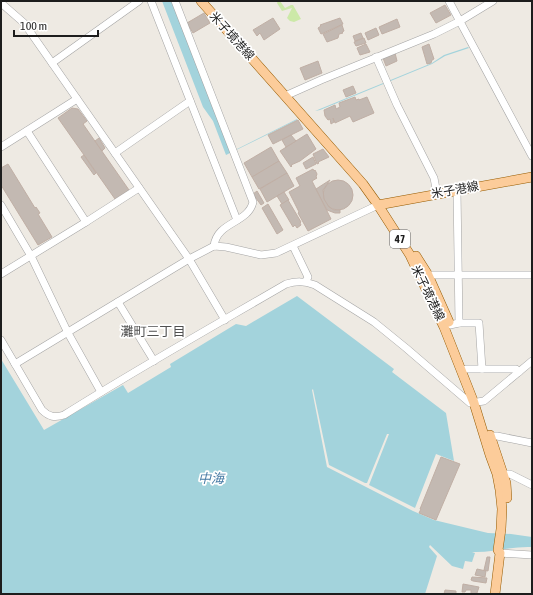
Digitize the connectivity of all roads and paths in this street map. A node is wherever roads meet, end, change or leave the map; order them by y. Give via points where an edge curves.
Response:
1 (140, 1) edge
2 (151, 1) edge
3 (175, 1) edge
4 (201, 1) edge
5 (209, 1) edge
6 (448, 1) edge
7 (493, 1) edge
8 (1, 3) edge
9 (460, 21) junction
10 (376, 57) junction
11 (52, 63) junction
12 (288, 95) junction
13 (77, 99) junction
14 (190, 101) junction
15 (27, 131) junction
16 (1, 147) edge
17 (116, 153) junction
18 (532, 156) edge
19 (532, 177) edge
20 (139, 188) junction
21 (457, 191) junction
22 (437, 194) junction
23 (381, 204) junction
24 (1, 205) edge
25 (237, 220) junction
26 (86, 222) junction
27 (214, 246) junction
28 (293, 246) junction
29 (31, 256) junction
30 (189, 259) junction
31 (1, 274) edge
32 (428, 275) junction
33 (458, 275) junction
34 (532, 275) edge
35 (306, 281) junction
36 (118, 302) junction
37 (224, 320) junction
38 (454, 324) junction
39 (68, 333) junction
40 (1, 340) edge
41 (154, 361) junction
42 (15, 364) junction
43 (530, 365) edge
44 (466, 369) junction
45 (482, 369) junction
46 (519, 372) junction
47 (101, 392) junction
48 (476, 403) junction
49 (487, 436) junction
50 (532, 444) edge
51 (500, 474) junction
52 (532, 485) edge
53 (500, 551) junction
54 (532, 555) edge
55 (495, 594) edge

1 - 11 street
2 - 14 street
3 - 25 street via 253,202 249,213
4 - 12 main road, 米子境港線 / 47
5 - 12 main road, 米子境港線 / 47
6 - 9 street
7 - 9 street
8 - 11 street via 24,23
9 - 10 street
9 - 18 street
10 - 12 street
10 - 22 street via 434,178
11 - 13 street
12 - 23 main road, 米子境港線 / 47
13 - 15 street
13 - 17 street
14 - 17 street
14 - 25 street
15 - 16 street
15 - 26 street
17 - 20 street
19 - 21 main road, 米子港線
20 - 26 street
20 - 30 street
21 - 22 main road, 米子港線
21 - 33 street
22 - 23 main road, 米子港線
23 - 28 street
23 - 32 main road, 米子境港線 / 47
23 - 48 main road, 米子境港線 / 47 via 421,277
24 - 29 street
25 - 27 street via 219,232
26 - 29 street
27 - 28 street via 261,255 276,253
27 - 30 street
28 - 35 street via 308,277
29 - 31 street
29 - 39 street
30 - 36 street
30 - 37 street
32 - 33 street
32 - 38 main road, 米子境港線 / 47
33 - 34 street
33 - 38 street
35 - 37 street via 286,284
35 - 48 street via 374,322 470,403
36 - 39 street
36 - 41 street
37 - 41 street
38 - 44 main road, 米子境港線 / 47
38 - 45 street via 479,323
39 - 42 street
39 - 47 street
40 - 42 street
41 - 47 street
42 - 47 street via 48,416 64,415
43 - 46 street
44 - 45 street
44 - 48 main road, 米子境港線 / 47
45 - 46 street via 516,369
46 - 48 street via 484,401
48 - 49 main road, 米子境港線 / 47
49 - 50 street
49 - 51 main road, 米子境港線 / 47
51 - 52 street via 510,474
51 - 53 main road, 米子境港線 / 47 via 504,530
53 - 54 street
53 - 55 main road, 米子境港線 / 47

